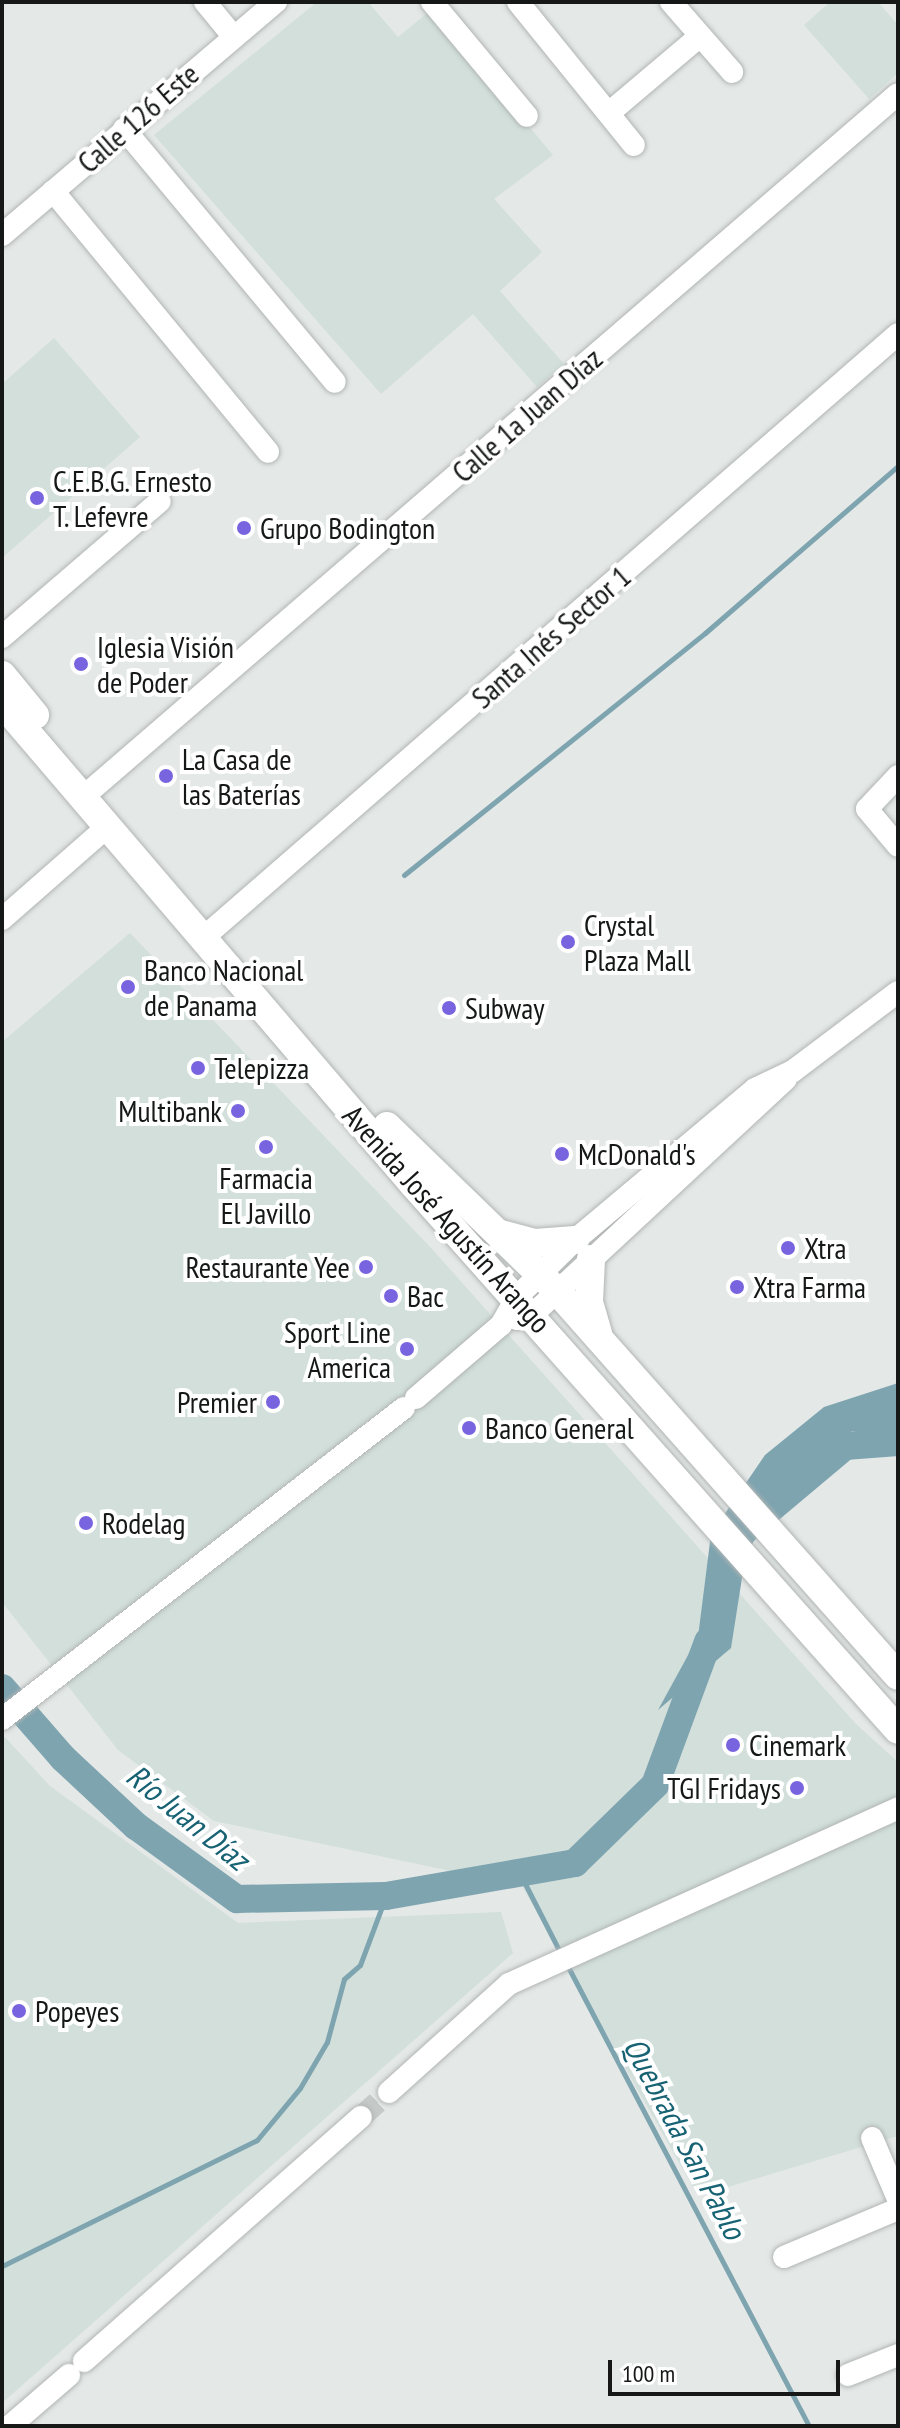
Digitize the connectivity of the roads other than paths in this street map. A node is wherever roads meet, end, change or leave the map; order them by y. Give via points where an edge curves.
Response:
1 (205, 2) edge
2 (276, 2) edge
3 (432, 2) edge
4 (518, 2) edge
5 (671, 2) edge
6 (233, 36) junction
7 (700, 36) junction
8 (732, 72) dead end
9 (898, 94) edge
10 (609, 113) junction
11 (527, 116) dead end
12 (124, 129) junction
13 (634, 145) dead end
14 (53, 191) junction
15 (3, 233) edge
16 (898, 334) edge
17 (335, 382) dead end
18 (268, 452) dead end
19 (160, 501) dead end
20 (2, 637) edge
21 (2, 675) edge
22 (8, 706) edge
23 (898, 776) edge
24 (89, 792) junction
25 (107, 827) junction
26 (898, 846) edge
27 (2, 919) edge
28 (210, 933) junction
29 (898, 992) edge
30 (496, 1232) junction
31 (583, 1250) junction
32 (548, 1283) junction
33 (525, 1305) junction
34 (599, 1338) junction
35 (898, 1676) edge
36 (2, 1719) edge
37 (898, 1730) edge
38 (898, 1808) edge
39 (389, 2092) tunnel mouth
40 (361, 2117) tunnel mouth
41 (872, 2138) dead end
42 (898, 2199) edge
43 (898, 2209) edge
44 (784, 2257) dead end
45 (898, 2355) edge
46 (848, 2375) dead end
47 (10, 2426) edge

1 - 6 street
2 - 6 street, Calle 126 Este
3 - 11 street
4 - 10 street
5 - 7 street
6 - 12 street, Calle 126 Este
7 - 8 street
7 - 10 street
9 - 24 street, Calle 1a Juan Díaz
10 - 13 street
12 - 14 street, Calle 126 Este
12 - 17 street
14 - 15 street, Calle 126 Este
14 - 18 street
16 - 28 street, Santa Inés Sector 1
19 - 20 street
21 - 22 main road, Avenida José Agustín Arango
22 - 24 main road, Avenida José Agustín Arango
23 - 26 street via 867,809
24 - 25 main road, Avenida José Agustín Arango
24 - 28 main road, Avenida José Agustín Arango
25 - 27 street
25 - 28 main road, Avenida José Agustín Arango
28 - 30 main road, Avenida José Agustín Arango via 366,1104
28 - 33 main road, Avenida José Agustín Arango via 413,1184
29 - 31 street via 793,1071 755,1089
30 - 31 main road
30 - 32 main road, Avenida José Agustín Arango
31 - 32 street
31 - 34 main road
32 - 33 street
32 - 34 main road, Avenida José Agustín Arango
33 - 36 street via 410,1403
33 - 37 main road, Avenida José Agustín Arango
34 - 35 main road, Avenida José Agustín Arango
38 - 39 street via 509,1984
40 - 47 street
41 - 42 street
43 - 44 street
45 - 46 street

